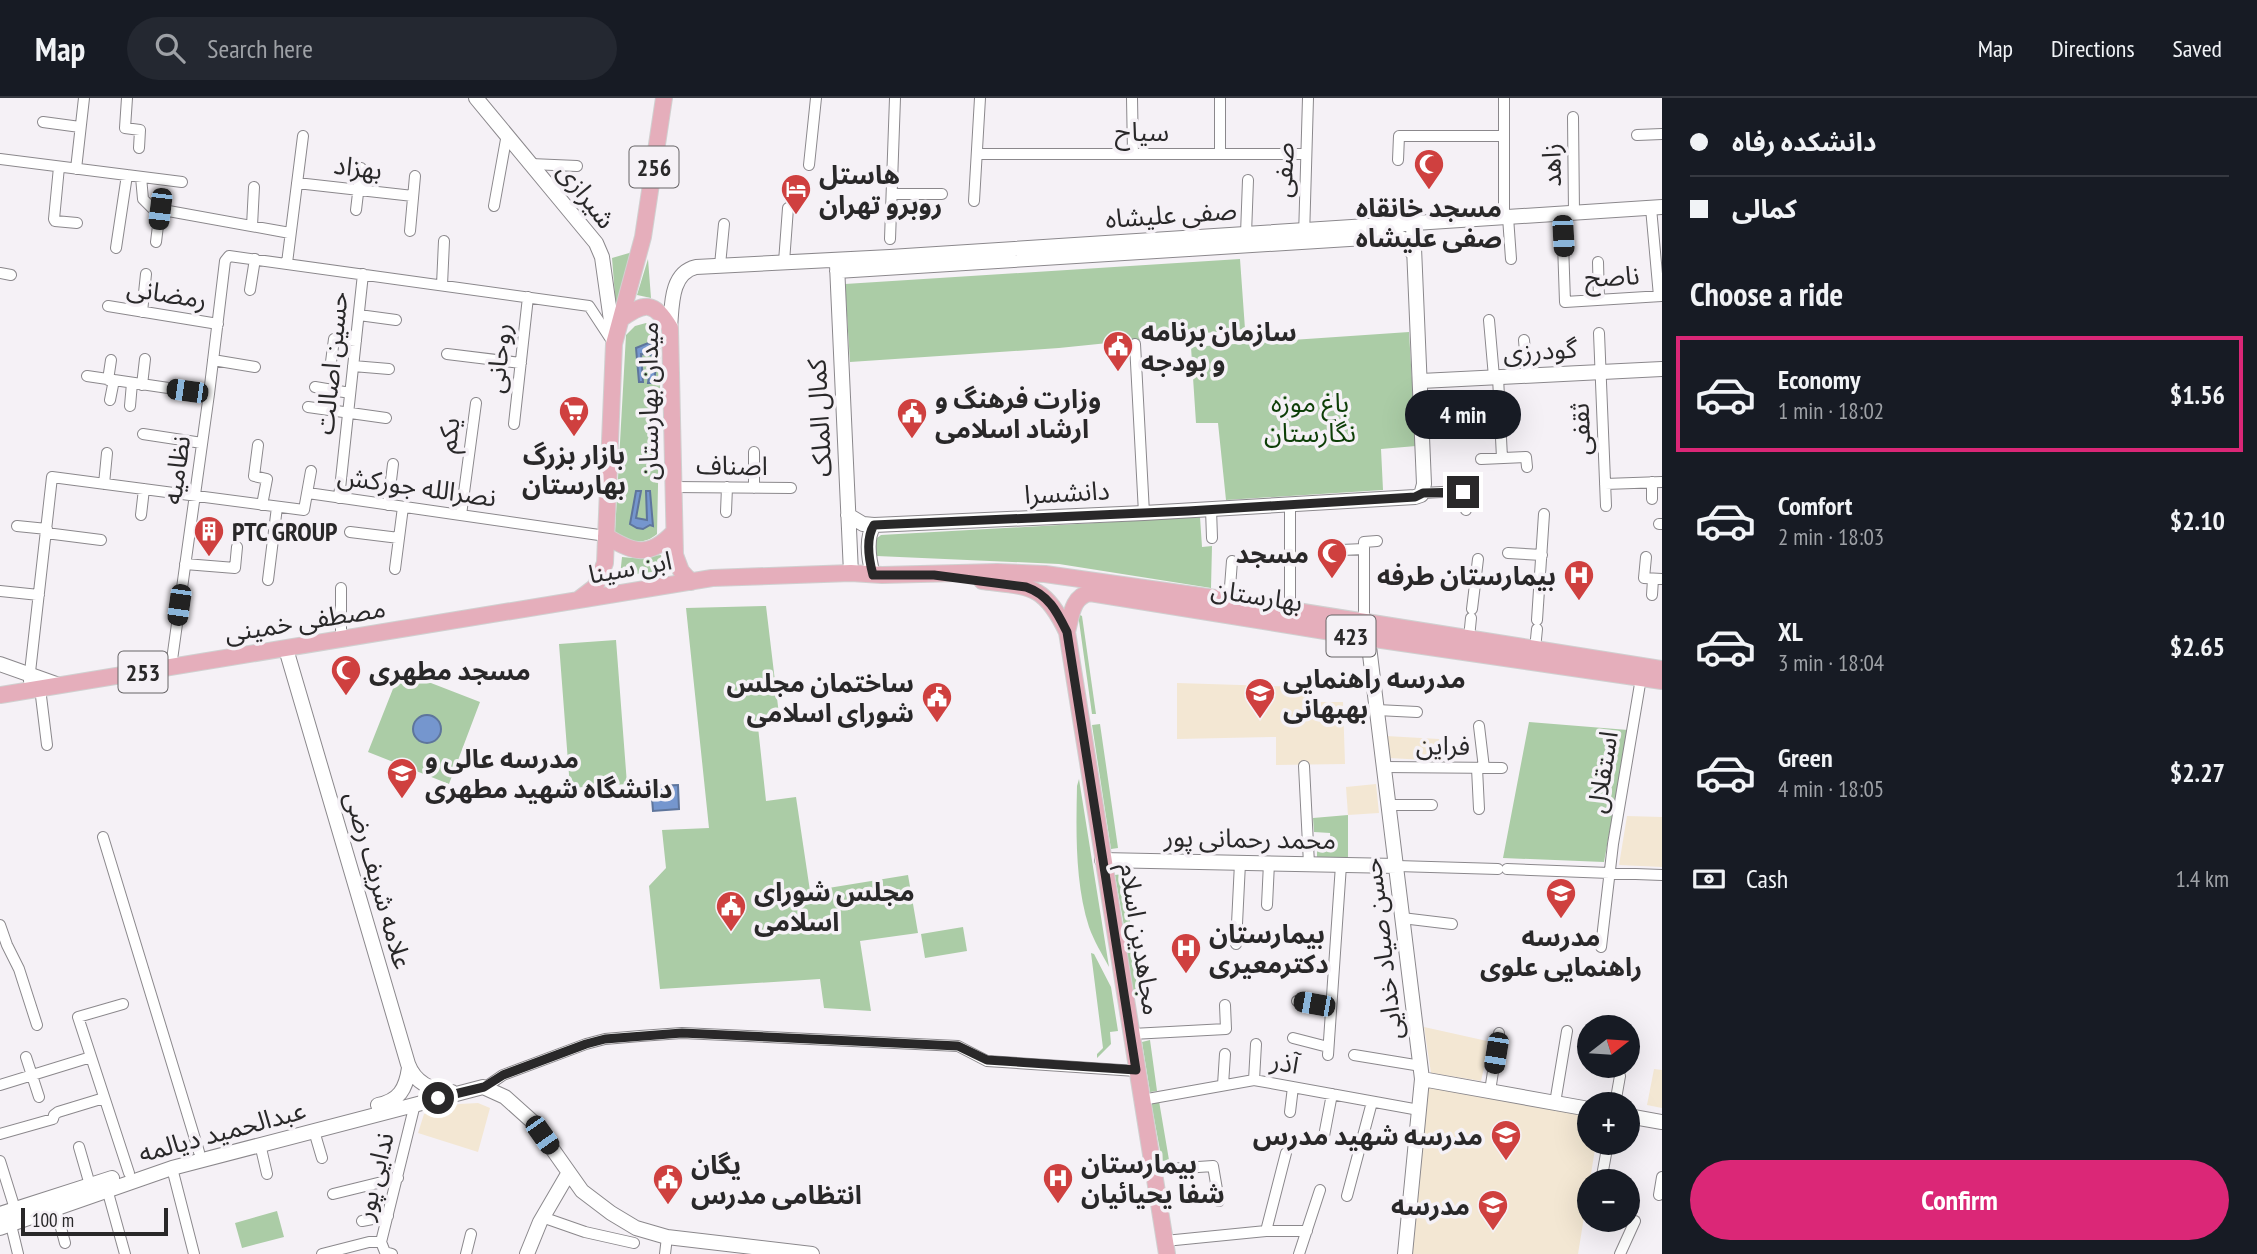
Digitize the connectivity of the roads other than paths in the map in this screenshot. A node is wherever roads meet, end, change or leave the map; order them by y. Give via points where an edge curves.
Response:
1 (84, 98) edge
2 (128, 98) edge
3 (476, 98) edge
4 (664, 98) edge
5 (816, 98) edge
6 (895, 98) edge
7 (980, 98) edge
8 (1132, 98) edge
9 (1220, 98) edge
10 (1308, 98) edge
11 (1504, 98) edge
12 (1573, 117) dead end
13 (43, 122) dead end
14 (80, 127) junction
15 (507, 134) junction
16 (1662, 134) edge
17 (1637, 135) dead end
18 (303, 136) dead end
19 (1504, 136) junction
20 (139, 148) dead end
21 (978, 154) junction
22 (1133, 154) junction
23 (1220, 154) junction
24 (1306, 154) junction
25 (0, 159) edge
26 (1398, 160) dead end
27 (531, 164) junction
28 (809, 165) dead end
29 (577, 166) dead end
30 (59, 167) junction
31 (361, 168) dead end
32 (76, 169) junction
33 (127, 175) junction
34 (415, 176) dead end
35 (141, 177) junction
36 (1248, 180) dead end
37 (182, 182) dead end
38 (297, 183) junction
39 (254, 187) dead end
40 (358, 191) junction
41 (892, 194) junction
42 (942, 194) dead end
43 (413, 197) junction
44 (974, 201) dead end
45 (494, 206) dead end
46 (788, 208) dead end
47 (1657, 208) edge
48 (156, 209) junction
49 (356, 210) dead end
50 (1568, 213) junction
51 (1506, 217) junction
52 (77, 223) dead end
53 (724, 224) dead end
54 (1413, 225) junction
55 (252, 226) junction
56 (410, 231) dead end
57 (290, 233) junction
58 (1246, 234) junction
59 (1304, 237) junction
60 (890, 239) dead end
61 (443, 241) dead end
62 (156, 242) dead end
63 (116, 248) dead end
64 (1414, 256) junction
65 (255, 258) junction
66 (1511, 259) dead end
67 (785, 262) junction
68 (1598, 262) dead end
69 (287, 263) junction
70 (720, 265) junction
71 (837, 266) junction
72 (684, 272) joint
73 (146, 274) dead end
74 (363, 274) junction
75 (442, 285) junction
76 (250, 289) dead end
77 (1661, 296) edge
78 (528, 297) junction
79 (1599, 300) junction
80 (1565, 302) joint
81 (108, 306) dead end
82 (142, 312) junction
83 (359, 315) junction
84 (621, 319) junction
85 (396, 320) dead end
86 (1489, 320) dead end
87 (218, 324) junction
88 (670, 328) junction
89 (1599, 333) dead end
90 (1524, 340) dead end
91 (356, 341) junction
92 (614, 344) junction
93 (1135, 344) dead end
94 (447, 354) dead end
95 (145, 359) dead end
96 (111, 360) dead end
97 (213, 360) junction
98 (331, 362) dead end
99 (521, 363) junction
100 (353, 366) junction
101 (255, 367) dead end
102 (389, 369) dead end
103 (1662, 369) edge
104 (1601, 372) junction
105 (87, 376) dead end
106 (1527, 376) junction
107 (1496, 377) junction
108 (111, 380) junction
109 (1420, 381) junction
110 (137, 384) junction
111 (315, 387) dead end
112 (350, 393) junction
113 (209, 394) junction
114 (110, 400) dead end
115 (476, 402) dead end
116 (130, 405) dead end
117 (308, 407) dead end
118 (348, 413) junction
119 (386, 418) dead end
120 (514, 424) dead end
121 (143, 434) dead end
122 (202, 443) junction
123 (258, 445) dead end
124 (754, 452) dead end
125 (107, 453) dead end
126 (1502, 458) junction
127 (1481, 459) dead end
128 (393, 464) dead end
129 (1527, 467) dead end
130 (311, 471) dead end
131 (1657, 482) edge
132 (104, 484) junction
133 (1605, 484) junction
134 (673, 487) junction
135 (727, 487) junction
136 (754, 488) junction
137 (791, 488) dead end
138 (144, 489) junction
139 (307, 493) junction
140 (1419, 495) junction
141 (195, 496) junction
142 (339, 498) junction
143 (1652, 499) dead end
144 (1290, 504) junction
145 (262, 505) junction
146 (388, 505) junction
147 (1606, 506) dead end
148 (277, 507) junction
149 (403, 507) junction
150 (1211, 509) junction
151 (1466, 510) dead end
152 (726, 512) dead end
153 (1144, 513) junction
154 (1544, 514) dead end
155 (141, 515) dead end
156 (461, 515) junction
157 (848, 515) junction
158 (874, 525) junction
159 (17, 526) dead end
160 (46, 531) junction
161 (350, 532) dead end
162 (673, 533) junction
163 (606, 536) junction
164 (399, 538) junction
165 (1212, 538) dead end
166 (101, 540) dead end
167 (1377, 541) dead end
168 (237, 547) dead end
169 (1364, 549) junction
170 (1341, 550) dead end
171 (1508, 553) dead end
172 (1542, 555) junction
173 (1646, 556) dead end
174 (1478, 559) dead end
175 (1232, 561) dead end
176 (185, 564) junction
177 (395, 569) dead end
178 (851, 573) junction
179 (873, 575) junction
180 (934, 575) junction
181 (1653, 578) edge
182 (268, 580) dead end
183 (691, 582) junction
184 (341, 588) dead end
185 (0, 591) edge
186 (39, 595) junction
187 (1652, 595) dead end
188 (1229, 600) junction
189 (576, 602) junction
190 (1290, 610) junction
191 (1364, 621) junction
192 (1067, 632) junction
193 (1368, 638) junction
194 (1469, 638) junction
195 (341, 639) junction
196 (286, 649) junction
197 (1535, 649) junction
198 (0, 664) edge
199 (171, 667) junction
200 (1662, 668) edge
201 (1641, 678) junction
202 (1662, 681) edge
203 (33, 685) junction
204 (0, 695) edge
205 (1377, 710) junction
206 (1417, 712) dead end
207 (1479, 726) dead end
208 (47, 745) dead end
209 (1304, 766) dead end
210 (1384, 767) junction
211 (1480, 768) junction
212 (1502, 768) dead end
213 (1388, 805) junction
214 (1432, 806) dead end
215 (1479, 809) dead end
216 (103, 837) dead end
217 (1102, 860) junction
218 (1240, 863) junction
219 (1269, 863) junction
220 (1309, 864) junction
221 (1341, 865) junction
222 (1397, 866) junction
223 (1610, 874) junction
224 (1662, 875) edge
225 (1267, 905) dead end
226 (1402, 918) junction
227 (1452, 924) dead end
228 (1, 930) edge
229 (1236, 944) dead end
230 (1601, 947) dead end
231 (1297, 1001) dead end
232 (123, 1004) dead end
233 (1225, 1005) dead end
234 (1331, 1007) junction
235 (37, 1025) dead end
236 (1567, 1031) dead end
237 (1499, 1033) dead end
238 (1132, 1034) junction
239 (1293, 1038) dead end
240 (1256, 1044) dead end
241 (1225, 1054) dead end
242 (1353, 1055) dead end
243 (26, 1057) dead end
244 (91, 1057) junction
245 (409, 1068) junction
246 (1136, 1070) junction
247 (1421, 1073) junction
248 (32, 1076) junction
249 (1254, 1080) junction
250 (0, 1085) edge
251 (1223, 1085) junction
252 (484, 1087) junction
253 (1293, 1087) junction
254 (1490, 1091) junction
255 (402, 1093) junction
256 (460, 1093) junction
257 (1332, 1094) junction
258 (40, 1097) dead end
259 (104, 1098) junction
260 (1142, 1100) junction
261 (1371, 1102) junction
262 (1555, 1103) junction
263 (415, 1104) junction
264 (1577, 1107) edge
265 (1419, 1110) junction
266 (1290, 1112) dead end
267 (1640, 1118) edge
268 (1662, 1122) edge
269 (314, 1131) junction
270 (0, 1134) edge
271 (1324, 1136) dead end
272 (260, 1144) junction
273 (79, 1147) dead end
274 (199, 1152) junction
275 (1286, 1153) dead end
276 (322, 1158) dead end
277 (0, 1161) edge
278 (172, 1168) junction
279 (1154, 1170) junction
280 (129, 1173) junction
281 (267, 1174) dead end
282 (568, 1174) junction
283 (1662, 1177) edge
284 (398, 1178) junction
285 (90, 1185) junction
286 (107, 1189) junction
287 (1320, 1190) dead end
288 (333, 1194) dead end
289 (1659, 1195) dead end
290 (1347, 1196) dead end
291 (1219, 1201) dead end
292 (15, 1209) junction
293 (56, 1209) junction
294 (0, 1214) edge
295 (388, 1216) junction
296 (542, 1217) junction
297 (362, 1222) dead end
298 (6, 1226) edge
299 (1266, 1231) junction
300 (1307, 1231) junction
301 (1630, 1232) edge
302 (471, 1234) dead end
303 (667, 1237) junction
304 (381, 1242) junction
305 (634, 1242) edge
306 (65, 1243) dead end
307 (365, 1248) edge
308 (725, 1249) edge
309 (1166, 1250) edge
310 (795, 1253) edge
311 (18, 1254) edge
312 (125, 1254) edge
313 (194, 1254) edge
314 (322, 1254) edge
315 (392, 1254) edge
316 (466, 1254) edge
317 (527, 1254) edge
318 (665, 1254) edge
319 (812, 1254) edge
320 (1300, 1254) edge
321 (1405, 1254) edge
322 (1620, 1254) edge

1 - 14 street
2 - 20 street via 125,128 140,130
3 - 15 street, شیرازی
4 - 84 main road, 256 via 643,237
5 - 28 street
6 - 41 street
7 - 21 street
8 - 22 street
9 - 23 street
10 - 24 street, صفی
11 - 19 street
12 - 50 street, زاهد
13 - 14 street
14 - 32 street
15 - 27 street, شیرازی
15 - 45 street
16 - 17 street
18 - 38 street, بهزاد
19 - 26 street via 1399,136
19 - 51 street
21 - 22 street, سیاح
21 - 44 street
22 - 23 street, سیاح
23 - 24 street, سیاح
24 - 59 street, صفی
25 - 30 street
27 - 29 street
27 - 92 street, شیرازی via 596,243
30 - 32 street
30 - 52 street via 54,219
31 - 40 street
32 - 33 street
33 - 35 street
33 - 63 street
34 - 43 street
35 - 37 street
35 - 48 street via 143,199
36 - 58 street
38 - 40 street, بهزاد
38 - 57 street, بهزاد
39 - 55 street
40 - 43 street, بهزاد
40 - 49 street
41 - 42 street
41 - 60 street
43 - 56 street
46 - 67 street
47 - 50 street, صفی علیشاه
47 - 77 street
48 - 55 street
48 - 62 street
50 - 51 street, صفی علیشاه
50 - 80 street, زاهد
51 - 54 street, صفی علیشاه
51 - 66 street
53 - 70 street
54 - 59 street, صفی علیشاه
54 - 64 street
55 - 57 street
57 - 69 street
58 - 59 street, صفی علیشاه
58 - 71 street, صفی علیشاه
59 - 64 street, صفی علیشاه via 1401,236
59 - 71 street, صفی علیشاه
61 - 75 street
64 - 109 street
65 - 69 street, نظامیه
65 - 76 street
65 - 87 street, نظامیه via 226,258
67 - 70 street, صفی علیشاه
67 - 71 street, صفی علیشاه
68 - 79 street
69 - 74 street, نظامیه
70 - 72 street, صفی علیشاه
71 - 157 street, کمال الملک
72 - 88 street, میدان بهارستان via 674,293
73 - 82 street
74 - 75 street, نظامیه
74 - 83 street, حسین اصالت
75 - 78 street, نظامیه
77 - 79 street, ناصح
78 - 92 street, نظامیه via 589,306
78 - 99 street, روحانی
79 - 80 street, ناصح
81 - 82 street, رمضانی
82 - 87 street, رمضانی
83 - 85 street
83 - 91 street, حسین اصالت
84 - 88 main road via 645,306 658,311
84 - 92 main road, میدان بهارستان
86 - 107 street
87 - 97 street, نظامیه
88 - 134 main road, میدان بهارستان
89 - 104 street, ثقفی
90 - 106 street
91 - 98 street via 334,339
91 - 100 street, حسین اصالت
92 - 163 main road, میدان بهارستان
93 - 153 street
94 - 99 street
95 - 110 street
96 - 108 street
97 - 101 street
97 - 113 street, نظامیه
99 - 120 street, روحانی
100 - 102 street
100 - 112 street, حسین اصالت
103 - 104 street, گودرزی
104 - 106 street, گودرزی
104 - 133 street, ثقفی
105 - 108 street
106 - 107 street, گودرزی
107 - 109 street, گودرزی
107 - 126 street
108 - 110 street
108 - 114 street
109 - 140 street via 1424,484
110 - 113 street
110 - 116 street
111 - 112 street
112 - 118 street, حسین اصالت
113 - 122 street, نظامیه
115 - 156 street, یکم
117 - 118 street
118 - 119 street
118 - 142 street, حسین اصالت
121 - 122 street
122 - 141 street, نظامیه
123 - 145 street via 254,476 267,479
124 - 136 street
125 - 132 street
126 - 127 street
126 - 129 street via 1526,457
128 - 146 street
130 - 139 street
131 - 133 street, ثقفی
131 - 143 street
132 - 138 street, نصرالله جورکش
132 - 160 street, نصرالله جورکش via 52,478
133 - 147 street, ثقفی
134 - 135 street, اصناف
134 - 162 main road, میدان بهارستان
135 - 136 street, اصناف
135 - 152 street
136 - 137 street, اصناف
138 - 141 street, نصرالله جورکش
138 - 155 street
139 - 142 street, نصرالله جورکش
139 - 148 street, نصرالله جورکش via 304,510
140 - 144 street, دانشسرا
140 - 151 street via 1461,491
141 - 145 street, نصرالله جورکش
141 - 176 street, نظامیه
142 - 146 street, نصرالله جورکش
144 - 150 street, دانشسرا
144 - 190 street
145 - 148 street, نصرالله جورکش
146 - 149 street, نصرالله جورکش
148 - 182 street
149 - 156 street, نصرالله جورکش
149 - 164 street
150 - 153 street, دانشسرا
150 - 165 street
153 - 158 street, دانشسرا
154 - 172 street
156 - 163 street, نصرالله جورکش
157 - 158 street, دانشسرا
157 - 178 street, کمال الملک
158 - 179 street via 869,536
159 - 160 street
160 - 166 street
160 - 186 street
161 - 164 street
162 - 163 main road via 648,550 632,550
162 - 183 main road, میدان بهارستان via 675,555
163 - 189 main road, میدان بهارستان via 601,574 595,587
164 - 177 street
167 - 169 street via 1364,542
168 - 176 street via 235,568
169 - 170 street
169 - 191 street
171 - 172 street
172 - 197 street
173 - 181 street
174 - 194 street
175 - 188 street
176 - 199 street, نظامیه
178 - 179 main road, بهارستان / 423
178 - 183 main road, بهارستان / 423
179 - 180 main road, بهارستان / 423
180 - 188 main road, بهارستان / 423 via 1045,574
180 - 192 main road, بهارستان via 1036,590 1051,604
181 - 187 street
183 - 189 main road, ابن سینا
184 - 195 street
185 - 186 street
186 - 203 street
188 - 190 main road, بهارستان / 423
189 - 195 main road, مصطفی خمینی / 253
190 - 191 main road, بهارستان / 423
191 - 194 main road, بهارستان / 423
192 - 193 main road, بهارستان / 423 via 1075,602 1090,593
192 - 217 main road, مجاهدین اسلام
193 - 201 main road, بهارستان / 423
193 - 205 street, حسن صیاد خدایی
194 - 197 main road, بهارستان / 423
195 - 196 main road, مصطفی خمینی / 253
196 - 199 main road, مصطفی خمینی / 253
196 - 245 street, علامه شریف رضی
197 - 200 main road, بهارستان / 423
198 - 203 street
199 - 203 main road, مصطفی خمینی / 253
201 - 202 main road, بهارستان / 423
201 - 223 street, استقلال
203 - 204 main road, مصطفی خمینی / 253
203 - 208 street
205 - 206 street
205 - 210 street, حسن صیاد خدایی
207 - 211 street
209 - 220 street
210 - 211 street, فراین
210 - 213 street, حسن صیاد خدایی
211 - 212 street, فراین
211 - 215 street
213 - 214 street
213 - 222 street, حسن صیاد خدایی
216 - 274 street
217 - 218 street, محمد رحمانی پور
217 - 238 main road, مجاهدین اسلام
218 - 219 street, محمد رحمانی پور
218 - 229 street
219 - 220 street, محمد رحمانی پور
219 - 225 street
220 - 221 street, محمد رحمانی پور
221 - 222 street, محمد رحمانی پور
221 - 234 street
222 - 223 street
222 - 226 street, حسن صیاد خدایی
223 - 224 street
223 - 230 street, استقلال
226 - 227 street
226 - 247 street, حسن صیاد خدایی
228 - 235 street
231 - 234 street
232 - 244 street via 78,1017
233 - 238 street via 1226,1029
234 - 239 street via 1328,1051
236 - 262 street
237 - 254 street
238 - 246 main road, مجاهدین اسلام
240 - 249 street
241 - 251 street
242 - 247 street
243 - 248 street
244 - 248 street
244 - 259 street
245 - 255 street
245 - 256 street via 424,1084
246 - 252 street via 987,1060 958,1046 682,1033 586,1044 503,1075
246 - 260 main road, مجاهدین اسلام
247 - 254 street
247 - 265 street, حسن صیاد خدایی
248 - 250 street
248 - 258 street
249 - 251 street, آذر
249 - 253 street, آذر
251 - 260 street, آذر
252 - 256 street, عبدالحمید دیالمه
252 - 282 street via 514,1103 534,1123
253 - 257 street, آذر
253 - 266 street
254 - 262 street
255 - 263 street
255 - 274 street, عبدالحمید دیالمه via 387,1103
256 - 263 street, عبدالحمید دیالمه
257 - 261 street, آذر
257 - 271 street
259 - 270 street
259 - 280 street
260 - 279 main road, مجاهدین اسلام
261 - 265 street, آذر
261 - 290 street
262 - 264 street
263 - 269 street, عبدالحمید دیالمه
263 - 284 street, ندایی پور
265 - 321 street, حسن صیاد خدایی
267 - 268 street
269 - 272 street, عبدالحمید دیالمه
269 - 276 street
272 - 278 street, عبدالحمید دیالمه
272 - 281 street
273 - 285 street
274 - 280 street, عبدالحمید دیالمه
275 - 299 street
277 - 292 street
278 - 286 street, عبدالحمید دیالمه
278 - 313 street
279 - 291 street via 1213,1166
279 - 309 main road, مجاهدین اسلام
280 - 285 street, عبدالحمید دیالمه
282 - 296 street
282 - 305 street
283 - 289 street
284 - 288 street
284 - 295 street, ندایی پور
285 - 292 street, عبدالحمید دیالمه
286 - 293 street, عبدالحمید دیالمه
286 - 312 street
287 - 300 street
292 - 294 street, عبدالحمید دیالمه
293 - 298 street, عبدالحمید دیالمه
293 - 306 street
295 - 297 street
295 - 304 street, ندایی پور
296 - 305 street
296 - 317 street
298 - 311 street
299 - 300 street
299 - 309 street
300 - 320 street
301 - 322 street
302 - 316 street
303 - 305 street
303 - 308 street
303 - 318 street
304 - 307 street
304 - 315 street, ندایی پور via 385,1252
307 - 314 street
308 - 310 street
310 - 319 street

